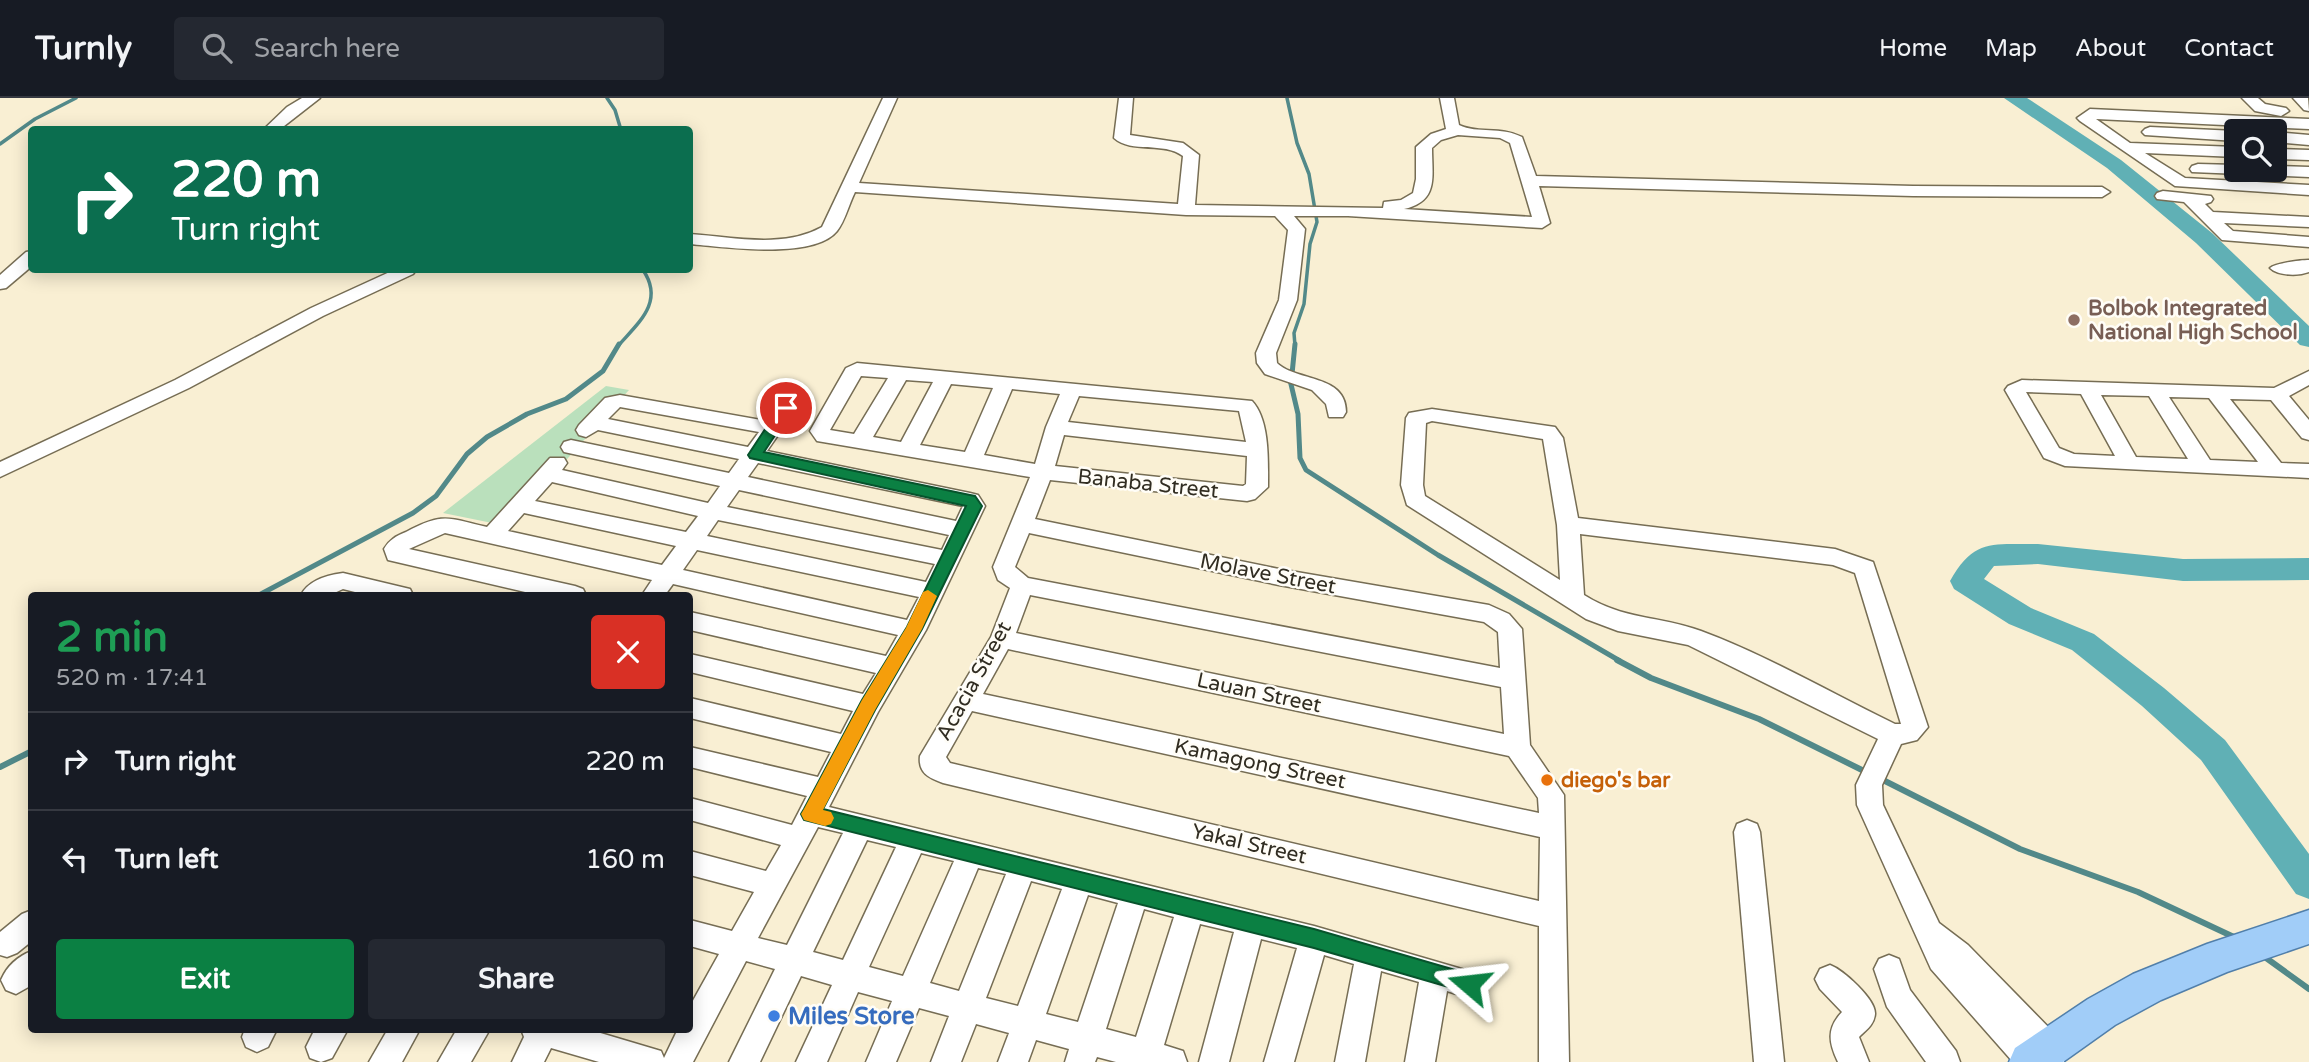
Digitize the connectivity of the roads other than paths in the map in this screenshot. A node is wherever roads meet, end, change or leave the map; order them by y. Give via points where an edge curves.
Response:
1 (313, 98) edge
2 (890, 98) edge
3 (1126, 98) edge
4 (1447, 98) edge
5 (2249, 98) edge
6 (2300, 98) edge
7 (2309, 107) edge
8 (2309, 113) edge
9 (2090, 114) joint
10 (2309, 124) edge
11 (273, 126) edge
12 (1457, 130) junction
13 (2098, 130) junction
14 (2224, 135) edge
15 (2287, 139) edge
16 (2309, 140) edge
17 (2126, 148) junction
18 (2224, 152) edge
19 (2287, 154) edge
20 (2309, 155) edge
21 (2160, 168) junction
22 (2309, 172) edge
23 (1528, 180) junction
24 (850, 187) junction
25 (2309, 190) edge
26 (2102, 192) dead end
27 (2163, 196) dead end
28 (2189, 198) junction
29 (2309, 205) edge
30 (1186, 211) junction
31 (1280, 211) junction
32 (1303, 211) junction
33 (2207, 217) junction
34 (2309, 222) edge
35 (693, 239) edge
36 (2309, 242) edge
37 (28, 260) edge
38 (2279, 268) dead end
39 (2307, 270) edge
40 (401, 273) edge
41 (0, 284) edge
42 (901, 372) junction
43 (945, 377) junction
44 (2309, 377) edge
45 (1004, 385) junction
46 (2087, 388) junction
47 (1072, 389) junction
48 (2157, 392) junction
49 (2216, 394) junction
50 (2277, 394) junction
51 (786, 408) dead end
52 (1336, 412) dead end
53 (593, 422) junction
54 (1056, 427) junction
55 (772, 428) junction
56 (2309, 433) edge
57 (860, 442) junction
58 (571, 447) junction
59 (908, 449) junction
60 (1258, 450) junction
61 (755, 455) junction
62 (972, 459) junction
63 (2130, 464) junction
64 (2204, 467) junction
65 (0, 470) edge
66 (2276, 471) junction
67 (2309, 471) edge
68 (1043, 472) junction
69 (548, 474) junction
70 (735, 484) junction
71 (519, 505) junction
72 (715, 512) junction
73 (1023, 524) junction
74 (1569, 525) junction
75 (962, 530) junction
76 (493, 534) junction
77 (692, 543) junction
78 (948, 559) junction
79 (668, 575) junction
80 (1022, 585) junction
81 (317, 592) edge
82 (389, 592) edge
83 (562, 592) edge
84 (655, 592) edge
85 (931, 592) junction
86 (1573, 599) junction
87 (693, 622) edge
88 (914, 629) junction
89 (1002, 639) junction
90 (693, 664) edge
91 (891, 667) junction
92 (1512, 680) junction
93 (967, 700) junction
94 (869, 705) junction
95 (693, 709) edge
96 (1893, 735) junction
97 (847, 746) junction
98 (1517, 747) junction
99 (693, 758) edge
100 (943, 772) joint
101 (823, 789) junction
102 (693, 809) edge
103 (805, 826) junction
104 (860, 827) junction
105 (1553, 828) junction
106 (1747, 832) dead end
107 (913, 840) junction
108 (970, 855) junction
109 (693, 864) edge
110 (1022, 868) junction
111 (1079, 881) junction
112 (773, 885) junction
113 (1135, 895) junction
114 (1191, 908) junction
115 (1555, 917) junction
116 (1251, 923) junction
117 (28, 926) edge
118 (2309, 927) edge
119 (693, 934) edge
120 (1314, 939) junction
121 (7, 944) dead end
122 (739, 947) junction
123 (1370, 954) junction
124 (794, 963) junction
125 (1889, 969) dead end
126 (1435, 973) junction
127 (850, 975) junction
128 (1830, 979) dead end
129 (1469, 984) dead end
130 (910, 991) junction
131 (968, 1007) junction
132 (696, 1008) edge
133 (1028, 1023) junction
134 (402, 1033) edge
135 (472, 1033) edge
136 (539, 1033) edge
137 (548, 1033) edge
138 (687, 1033) edge
139 (1084, 1050) edge
140 (608, 1056) edge
141 (2039, 1058) edge
142 (1154, 1060) edge
143 (384, 1062) edge
144 (453, 1062) edge
145 (527, 1062) edge
146 (650, 1062) edge
147 (677, 1062) edge
148 (744, 1062) edge
149 (811, 1062) edge
150 (881, 1062) edge
151 (946, 1062) edge
152 (1013, 1062) edge
153 (1214, 1062) edge
154 (1279, 1062) edge
155 (1350, 1062) edge
156 (1420, 1062) edge
157 (1554, 1062) edge
158 (1769, 1062) edge
159 (1854, 1062) edge
160 (1945, 1062) edge

1 - 11 street
2 - 24 street
3 - 30 street via 1122,138 1178,147 1191,155
4 - 12 street via 1452,127
5 - 8 street via 2260,108
6 - 7 street
9 - 10 street
9 - 13 street via 2085,118
12 - 23 street via 1496,131 1517,140
12 - 32 street via 1436,136 1424,147 1422,194 1412,203
13 - 14 street
13 - 17 street
15 - 16 street
17 - 18 street
17 - 21 street
19 - 20 street
21 - 22 street
21 - 25 street via 2177,181
23 - 26 street
23 - 32 street via 1542,223
24 - 30 street
24 - 35 street via 829,230 810,242
27 - 28 street
28 - 29 street
28 - 33 street
30 - 31 street
31 - 32 street
31 - 52 street via 1297,229 1288,300 1266,353 1267,363 1283,375 1320,386 1336,402
33 - 34 street
33 - 36 street via 2232,238
37 - 41 street
38 - 39 street
40 - 65 street
42 - 43 street
42 - 57 street
42 - 57 street, Banaba Street via 853,372 820,431 824,436
43 - 45 street
43 - 59 street
44 - 50 street
45 - 47 street
45 - 62 street
46 - 48 street
46 - 63 street
46 - 63 street via 2022,386 2015,390 2051,453 2072,461
47 - 54 street
47 - 60 street via 1245,405
48 - 49 street
48 - 64 street
49 - 50 street
49 - 66 street
50 - 56 street
51 - 55 street
53 - 55 street via 612,402 620,401
53 - 58 street
53 - 61 street
54 - 60 street
54 - 68 street
55 - 61 street
57 - 59 street, Banaba Street
58 - 69 street
58 - 70 street
59 - 62 street, Banaba Street
60 - 68 street, Banaba Street via 1257,487 1247,494
61 - 70 street
61 - 75 street via 970,500 974,506
62 - 68 street, Banaba Street
63 - 64 street
64 - 66 street
66 - 67 street
68 - 73 street
69 - 71 street
69 - 72 street
70 - 72 street
70 - 75 street
71 - 76 street
71 - 77 street
72 - 77 street
72 - 78 street
73 - 80 street via 1004,566 1006,575
73 - 92 street, Molave Street via 1489,614 1510,629
74 - 86 street
74 - 86 street via 1553,438 1548,432 1432,415 1416,418 1415,500
74 - 96 street via 1835,557 1865,568 1915,727
75 - 78 street
76 - 79 street
76 - 83 street via 438,525 395,550 396,554
77 - 79 street
77 - 85 street
78 - 85 street
79 - 84 street
79 - 88 street
80 - 89 street, Acacia Street
80 - 92 street
81 - 82 street via 343,581
85 - 88 street
86 - 96 street via 1618,622 1692,637 1725,650
87 - 91 street
88 - 91 street
89 - 93 street, Acacia Street
89 - 98 street, Lauan Street
90 - 94 street
91 - 94 street
92 - 98 street
93 - 100 street, Acacia Street via 933,756 932,765
93 - 105 street, Kamagong Street
94 - 97 street
95 - 97 street
96 - 141 street via 1874,775 1870,805 1941,959
97 - 101 street
98 - 105 street via 1551,795
99 - 101 street
100 - 115 street, Yakal Street
101 - 103 street
102 - 103 street
103 - 104 street
103 - 112 street
104 - 107 street
104 - 124 street
105 - 115 street
106 - 158 street
107 - 108 street
107 - 127 street
108 - 110 street
108 - 130 street
109 - 112 street
110 - 111 street
110 - 131 street
111 - 113 street
111 - 133 street
112 - 122 street
113 - 114 street
113 - 139 street
114 - 116 street
114 - 142 street
115 - 157 street
116 - 120 street
116 - 153 street
117 - 121 street
118 - 141 main road via 2145,988
119 - 122 street
120 - 123 street
120 - 154 street
122 - 124 street
122 - 132 street
123 - 126 street
123 - 155 street
124 - 127 street
124 - 148 street
125 - 160 street via 1897,997
126 - 129 street
126 - 156 street
127 - 130 street
127 - 149 street
128 - 159 street via 1860,1010 1860,1016 1845,1029 1843,1041
130 - 131 street
130 - 150 street
131 - 133 street
131 - 151 street
133 - 139 street
133 - 152 street
134 - 143 street
135 - 144 street
136 - 145 street
137 - 140 street
138 - 147 street
139 - 142 street
140 - 146 street

